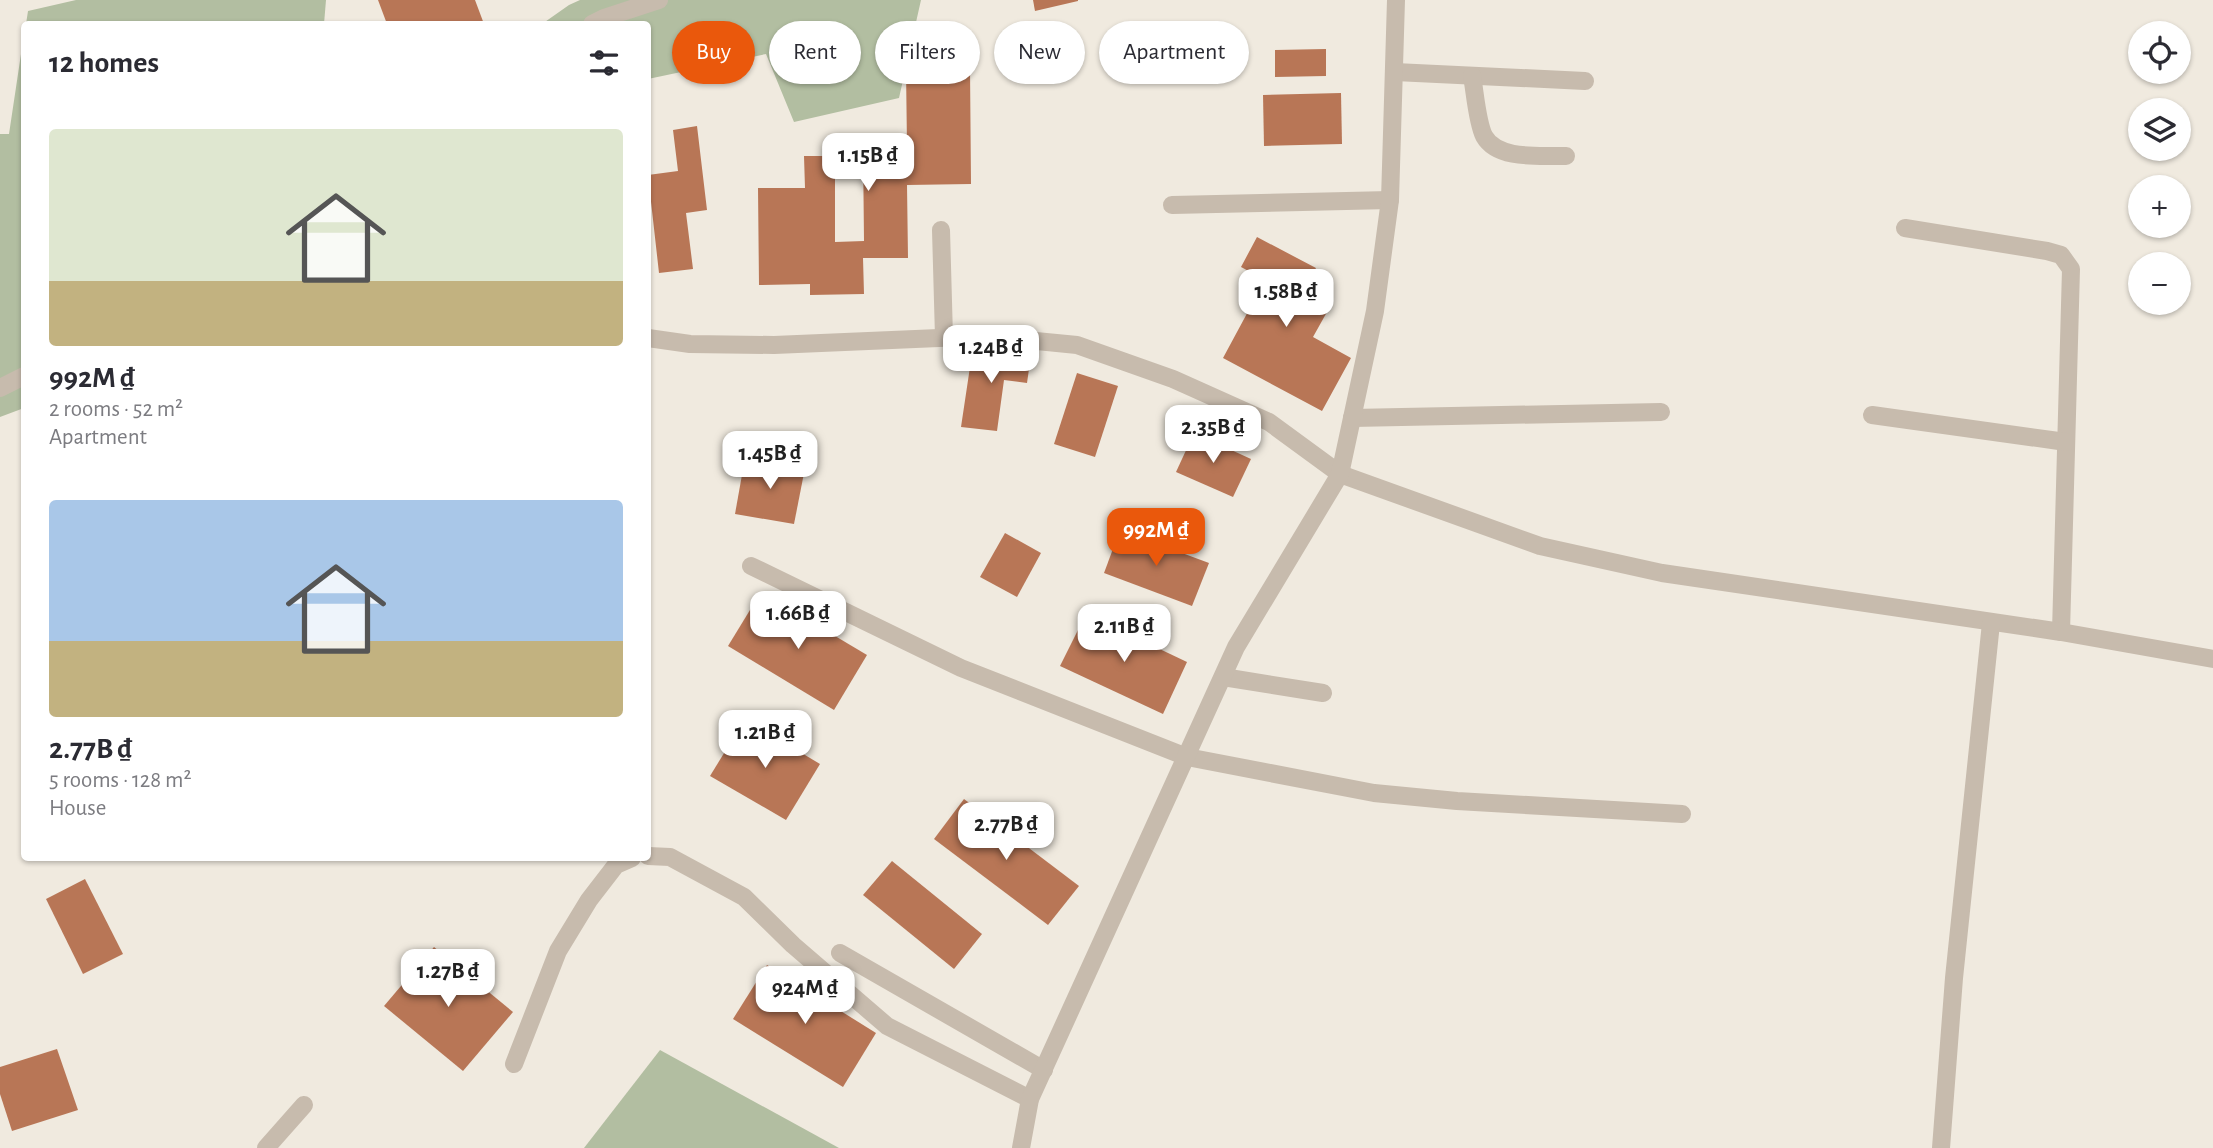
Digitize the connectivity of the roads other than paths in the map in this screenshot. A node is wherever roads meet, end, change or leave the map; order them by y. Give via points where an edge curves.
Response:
1 (659, 0) edge
2 (1396, 0) edge
3 (598, 21) edge
4 (1395, 72) junction
5 (1472, 76) junction
6 (1585, 81) dead end
7 (1566, 156) dead end
8 (1390, 200) junction
9 (1172, 205) dead end
10 (1905, 228) dead end
11 (941, 230) dead end
12 (944, 337) junction
13 (651, 338) edge
14 (21, 378) edge
15 (0, 388) edge
16 (1661, 412) dead end
17 (1872, 415) dead end
18 (1352, 418) junction
19 (2066, 442) junction
20 (1340, 474) junction
21 (751, 566) dead end
22 (1991, 623) junction
23 (2061, 632) junction
24 (2213, 659) edge
25 (1223, 677) junction
26 (1323, 693) dead end
27 (1187, 757) junction
28 (1682, 814) dead end
29 (651, 856) edge
30 (625, 861) edge
31 (840, 953) dead end
32 (514, 1064) dead end
33 (1044, 1070) junction
34 (1030, 1099) junction
35 (304, 1105) dead end
36 (266, 1148) edge
37 (1021, 1148) edge
38 (1941, 1148) edge

1 - 3 street
2 - 4 street
4 - 5 street
4 - 8 street
5 - 6 street
5 - 7 street via 1483,134 1492,146 1508,153
8 - 9 street
8 - 18 street via 1375,310
10 - 19 street via 2061,255 2071,269
11 - 12 street
12 - 13 street via 774,345
12 - 20 street via 986,336 1077,345 1173,379 1269,422
14 - 15 street
16 - 18 street
17 - 19 street
18 - 20 street
19 - 23 street
20 - 22 street via 1553,549 1662,573
20 - 25 street via 1236,647
21 - 27 street via 961,668
22 - 23 street
22 - 38 street
23 - 24 street
25 - 26 street
25 - 27 street
27 - 28 street via 1374,793
27 - 33 street
29 - 34 street via 670,857 744,897 887,1026
30 - 32 street via 616,865 589,900 558,951
31 - 33 street
33 - 34 street
34 - 37 street
35 - 36 street

